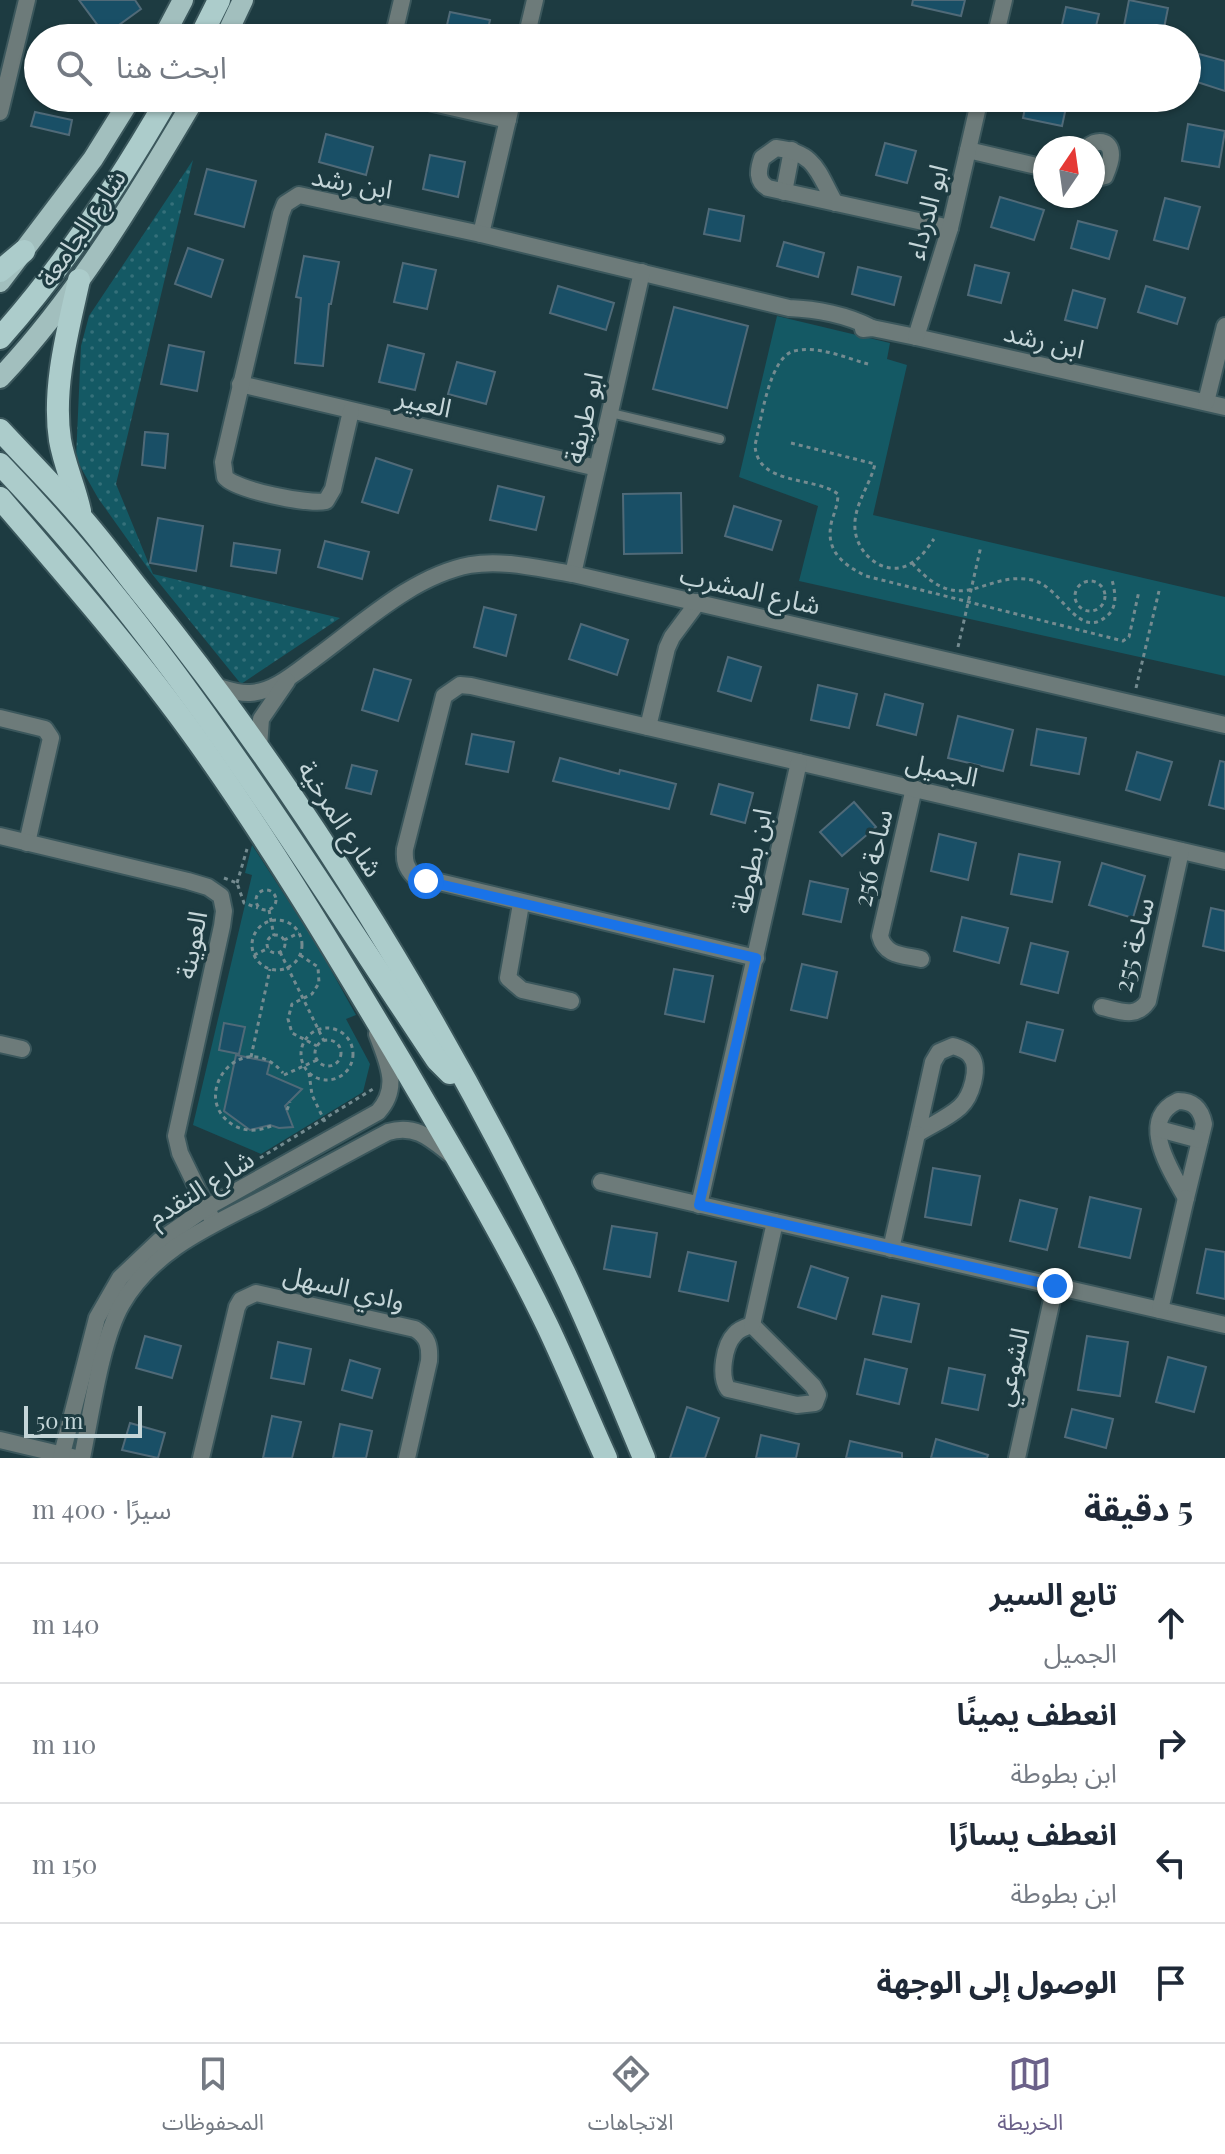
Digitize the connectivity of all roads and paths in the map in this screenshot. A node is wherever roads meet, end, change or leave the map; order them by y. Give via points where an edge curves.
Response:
1 (27, 0) edge
2 (183, 0) edge
3 (219, 0) edge
4 (243, 0) edge
5 (402, 0) edge
6 (535, 0) edge
7 (1004, 0) edge
8 (170, 24) edge
9 (207, 24) edge
10 (232, 24) edge
11 (396, 24) edge
12 (529, 24) edge
13 (998, 24) edge
14 (0, 112) edge
15 (122, 112) edge
16 (159, 112) edge
17 (187, 112) edge
18 (473, 112) edge
19 (510, 112) edge
20 (977, 112) edge
21 (508, 120) junction
22 (1105, 144) edge
23 (792, 150) junction
24 (968, 150) junction
25 (1033, 165) edge
26 (1105, 176) edge
27 (784, 192) junction
28 (835, 203) junction
29 (950, 228) junction
30 (481, 234) junction
31 (24, 251) junction
32 (0, 271) edge
33 (642, 272) junction
34 (79, 280) junction
35 (0, 282) edge
36 (1225, 326) edge
37 (916, 337) junction
38 (0, 338) edge
39 (868, 364) dead end
40 (0, 378) edge
41 (240, 384) junction
42 (1206, 402) junction
43 (1225, 407) edge
44 (351, 411) junction
45 (610, 413) junction
46 (0, 430) edge
47 (720, 439) dead end
48 (791, 443) dead end
49 (0, 464) edge
50 (597, 468) junction
51 (0, 498) edge
52 (0, 517) edge
53 (81, 517) junction
54 (30, 533) junction
55 (934, 539) dead end
56 (981, 546) dead end
57 (912, 563) junction
58 (573, 574) junction
59 (1112, 580) dead end
60 (971, 591) junction
61 (1139, 591) dead end
62 (1159, 591) dead end
63 (969, 600) junction
64 (698, 602) junction
65 (1102, 604) junction
66 (1112, 609) junction
67 (955, 663) junction
68 (290, 676) junction
69 (215, 686) junction
70 (1131, 703) junction
71 (0, 718) edge
72 (1225, 725) edge
73 (648, 727) junction
74 (259, 747) junction
75 (799, 762) junction
76 (914, 788) junction
77 (254, 825) junction
78 (0, 836) edge
79 (27, 843) junction
80 (1181, 851) junction
81 (1225, 861) edge
82 (237, 883) dead end
83 (521, 904) junction
84 (269, 910) junction
85 (272, 921) junction
86 (299, 933) junction
87 (274, 936) junction
88 (284, 940) junction
89 (269, 948) junction
90 (280, 952) junction
91 (254, 955) junction
92 (300, 955) junction
93 (756, 958) junction
94 (921, 959) dead end
95 (288, 967) junction
96 (270, 969) junction
97 (303, 998) junction
98 (571, 1001) dead end
99 (366, 1003) junction
100 (1102, 1007) dead end
101 (318, 1029) junction
102 (305, 1039) junction
103 (324, 1041) junction
104 (0, 1044) edge
105 (317, 1046) junction
106 (22, 1049) dead end
107 (251, 1057) junction
108 (317, 1060) junction
109 (304, 1067) junction
110 (309, 1073) junction
111 (470, 1089) junction
112 (290, 1102) dead end
113 (383, 1106) junction
114 (287, 1110) dead end
115 (324, 1121) junction
116 (271, 1126) dead end
117 (1159, 1129) junction
118 (917, 1134) junction
119 (333, 1138) junction
120 (1200, 1140) junction
121 (255, 1161) dead end
122 (461, 1164) junction
123 (601, 1182) dead end
124 (1186, 1198) junction
125 (699, 1205) junction
126 (210, 1215) junction
127 (775, 1222) junction
128 (891, 1249) junction
129 (1055, 1286) junction
130 (1160, 1310) junction
131 (752, 1325) junction
132 (1225, 1325) edge
133 (0, 1440) edge
134 (66, 1457) edge
135 (82, 1458) edge
136 (201, 1458) edge
137 (407, 1458) edge
138 (606, 1458) edge
139 (644, 1458) edge
140 (1017, 1458) edge

1 - 14 street
2 - 8 main road
3 - 9 highway
4 - 10 main road
5 - 11 street
6 - 12 street
7 - 13 street
15 - 31 main road, شارع الجامعة
16 - 38 highway via 88,226
17 - 34 main road, شارع الجامعة
18 - 21 street
19 - 21 street
20 - 24 street, ابو الدرداء
21 - 30 street
22 - 26 street via 1111,150
23 - 27 street
23 - 27 street via 768,151 759,167 762,185
23 - 28 street via 808,157
24 - 25 street
24 - 29 street, ابو الدرداء
27 - 28 street
28 - 29 street
29 - 37 street, ابو الدرداء
30 - 33 street, ابن رشد
30 - 41 street, ابن رشد via 311,196 291,199 281,214
31 - 32 highway
31 - 35 main road, شارع الجامعة
33 - 37 street, ابن رشد via 789,308 803,317
33 - 45 street, ابو طريفة
34 - 40 main road, شارع الجامعة
34 - 53 highway via 59,414 60,438
36 - 42 street
37 - 42 street, ابن رشد
39 - 63 path via 808,350 784,355 772,378 756,456 772,472 838,494 830,539 844,564 866,576
41 - 44 street, العبير
41 - 44 street, ابن رشد via 222,470 238,487 326,501
42 - 43 street, ابن رشد
44 - 50 street, العبير
45 - 47 lane
45 - 50 street, ابو طريفة
46 - 53 highway, شارع المرخية
48 - 57 path via 873,463 858,505 857,538 874,562 891,568
49 - 111 highway via 55,523 188,689 437,1060
50 - 58 street, ابو طريفة
51 - 54 highway
52 - 54 highway
53 - 69 highway, شارع المرخية
54 - 77 highway via 160,692
55 - 57 path
56 - 60 path
57 - 60 path via 932,582
58 - 64 street, شارع المشرب
58 - 68 street, شارع المشرب via 492,563 449,572 403,595
59 - 66 path
60 - 63 path
60 - 66 path via 1018,577 1047,585 1081,620 1103,618
61 - 63 path via 1129,637 1123,641
62 - 70 path
63 - 67 path
64 - 67 street, شارع المشرب
64 - 73 street via 667,648
65 - 65 path via 1101,585 1087,581 1078,586 1075,596 1081,608 1090,611
65 - 66 path
67 - 70 street, شارع المشرب
68 - 69 street, شارع المشرب via 251,693
68 - 74 street, شارع المشرب via 261,719
69 - 74 highway, شارع المرخية
70 - 72 street, شارع المشرب
71 - 79 street via 45,729 51,738
73 - 75 street, الجميل
73 - 83 street, الجميل via 471,686 460,685 444,696 404,859 414,876 426,881
74 - 111 highway, شارع المرخية via 404,972
75 - 76 street, الجميل
75 - 93 street, ابن بطوطة
76 - 80 street, الجميل
76 - 94 street, ساحة 256 via 880,936 889,952
77 - 82 path
77 - 99 highway
78 - 79 street, العوينة
79 - 126 street, العوينة via 188,881 221,896 222,926 176,1136
80 - 81 street, الجميل
80 - 100 street, ساحة 255 via 1148,1001 1136,1012
83 - 93 street, الجميل
83 - 98 street via 508,978 522,990
84 - 84 path via 276,898 263,890 255,902
84 - 85 path
85 - 86 path via 291,924
85 - 87 path
85 - 91 path via 255,933
86 - 88 path
86 - 92 path
87 - 88 path
87 - 89 path
88 - 90 path
89 - 90 path
89 - 91 path
90 - 95 path
91 - 96 path
92 - 95 path
92 - 97 path via 314,962 320,973 316,990
93 - 125 street, ابن بطوطة
95 - 96 path
95 - 97 path
96 - 107 path
97 - 101 path
97 - 102 path via 292,1004 288,1019 292,1033
99 - 113 street via 392,1077
99 - 122 highway
101 - 102 path
101 - 103 path
101 - 110 path via 343,1033 352,1047 352,1063 333,1079
102 - 105 path
102 - 109 path
103 - 105 path
103 - 108 path via 338,1046 340,1057 327,1066
104 - 106 street
105 - 108 path
107 - 109 path via 266,1059 284,1074
107 - 116 path via 224,1070 216,1089 219,1109 241,1129
108 - 109 path
109 - 110 path
110 - 115 path
111 - 139 highway, شارع المرخية via 564,1273
112 - 114 path
113 - 115 path via 374,1089
113 - 119 street, شارع التقدم
115 - 119 path
115 - 121 path
117 - 120 street
117 - 120 street via 1169,1105 1187,1101 1202,1114
117 - 124 street via 1162,1155
118 - 118 street via 939,1052 953,1046 969,1053 974,1072 967,1098
118 - 128 street
119 - 126 street, شارع التقدم
120 - 124 street
122 - 126 street, شارع التقدم via 421,1132 398,1129
122 - 138 highway via 547,1326
123 - 125 street
124 - 130 street
125 - 127 street
126 - 134 street, شارع التقدم via 150,1248 108,1295 90,1341
126 - 135 street, شارع التقدم via 148,1270 122,1303 107,1343
127 - 128 street
127 - 131 street
128 - 129 street
129 - 130 street
129 - 140 street, الشوعي
130 - 132 street
131 - 131 street via 813,1386 815,1403 797,1405 728,1389 722,1376 729,1343 737,1331
133 - 134 street
136 - 137 street, وادي السهل via 237,1307 256,1293 422,1333 430,1348 429,1361

